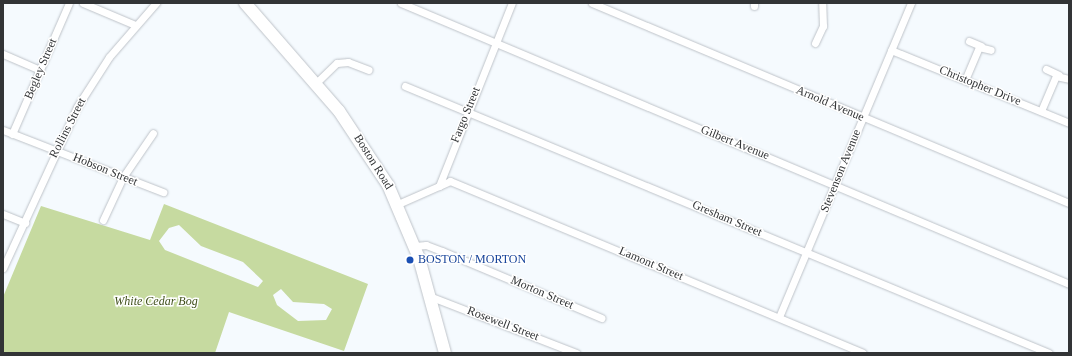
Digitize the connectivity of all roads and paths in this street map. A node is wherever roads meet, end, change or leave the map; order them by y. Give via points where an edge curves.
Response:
1 (69, 3) edge
2 (83, 3) edge
3 (156, 3) edge
4 (245, 3) edge
5 (401, 3) edge
6 (512, 3) edge
7 (592, 3) edge
8 (822, 3) edge
9 (911, 3) edge
10 (135, 25) junction
11 (969, 41) dead end
12 (496, 42) junction
13 (815, 43) dead end
14 (981, 46) junction
15 (891, 50) junction
16 (991, 50) dead end
17 (3, 54) edge
18 (1046, 69) dead end
19 (40, 70) junction
20 (369, 70) dead end
21 (1059, 75) junction
22 (1069, 79) edge
23 (965, 80) junction
24 (316, 83) junction
25 (405, 86) dead end
26 (468, 111) junction
27 (1041, 111) junction
28 (863, 117) junction
29 (1069, 123) edge
30 (3, 130) edge
31 (153, 133) dead end
32 (12, 134) junction
33 (56, 150) junction
34 (124, 177) junction
35 (438, 186) junction
36 (835, 186) junction
37 (163, 192) dead end
38 (1069, 203) edge
39 (398, 204) junction
40 (3, 214) edge
41 (103, 220) dead end
42 (24, 223) junction
43 (415, 246) junction
44 (808, 253) junction
45 (3, 268) edge
46 (1069, 284) edge
47 (429, 296) junction
48 (779, 317) junction
49 (601, 318) dead end
50 (444, 353) edge
51 (576, 353) edge
52 (863, 353) edge
53 (1049, 353) edge

1 - 19 street, Begley Street
2 - 10 street
3 - 10 street, Rollins Street
4 - 24 main road, Boston Road
5 - 12 street, Gilbert Avenue
6 - 12 street, Fargo Street
7 - 28 street, Arnold Avenue
8 - 13 street via 822,26
9 - 15 street, Stevenson Avenue
10 - 33 street, Rollins Street via 87,91
11 - 14 street
12 - 26 street, Fargo Street
12 - 36 street, Gilbert Avenue
14 - 16 street
14 - 23 street
15 - 23 street, Christopher Drive
15 - 28 street, Stevenson Avenue
17 - 19 street
18 - 21 street
19 - 32 street, Begley Street
20 - 24 street via 348,62 337,63
21 - 22 street
21 - 27 street
23 - 27 street, Christopher Drive
24 - 39 main road, Boston Road via 353,130
25 - 26 street, Gresham Street
26 - 35 street, Fargo Street
26 - 44 street, Gresham Street
27 - 29 street, Christopher Drive
28 - 36 street, Stevenson Avenue
28 - 38 street, Arnold Avenue
30 - 32 street, Hobson Street
31 - 34 street
32 - 33 street, Hobson Street
33 - 34 street, Hobson Street
33 - 42 street, Rollins Street
34 - 37 street, Hobson Street
34 - 41 street
35 - 39 street
35 - 48 street, Lamont Street via 450,181
36 - 44 street, Stevenson Avenue
36 - 46 street, Gilbert Avenue
39 - 43 main road, Boston Road
40 - 42 street
42 - 45 street, Rollins Street
43 - 47 main road, Boston Road
43 - 49 street, Morton Street via 426,245 442,251
44 - 48 street, Stevenson Avenue
44 - 53 street, Gresham Street
47 - 50 main road, Boston Road
47 - 51 street, Rosewell Street
48 - 52 street, Lamont Street

